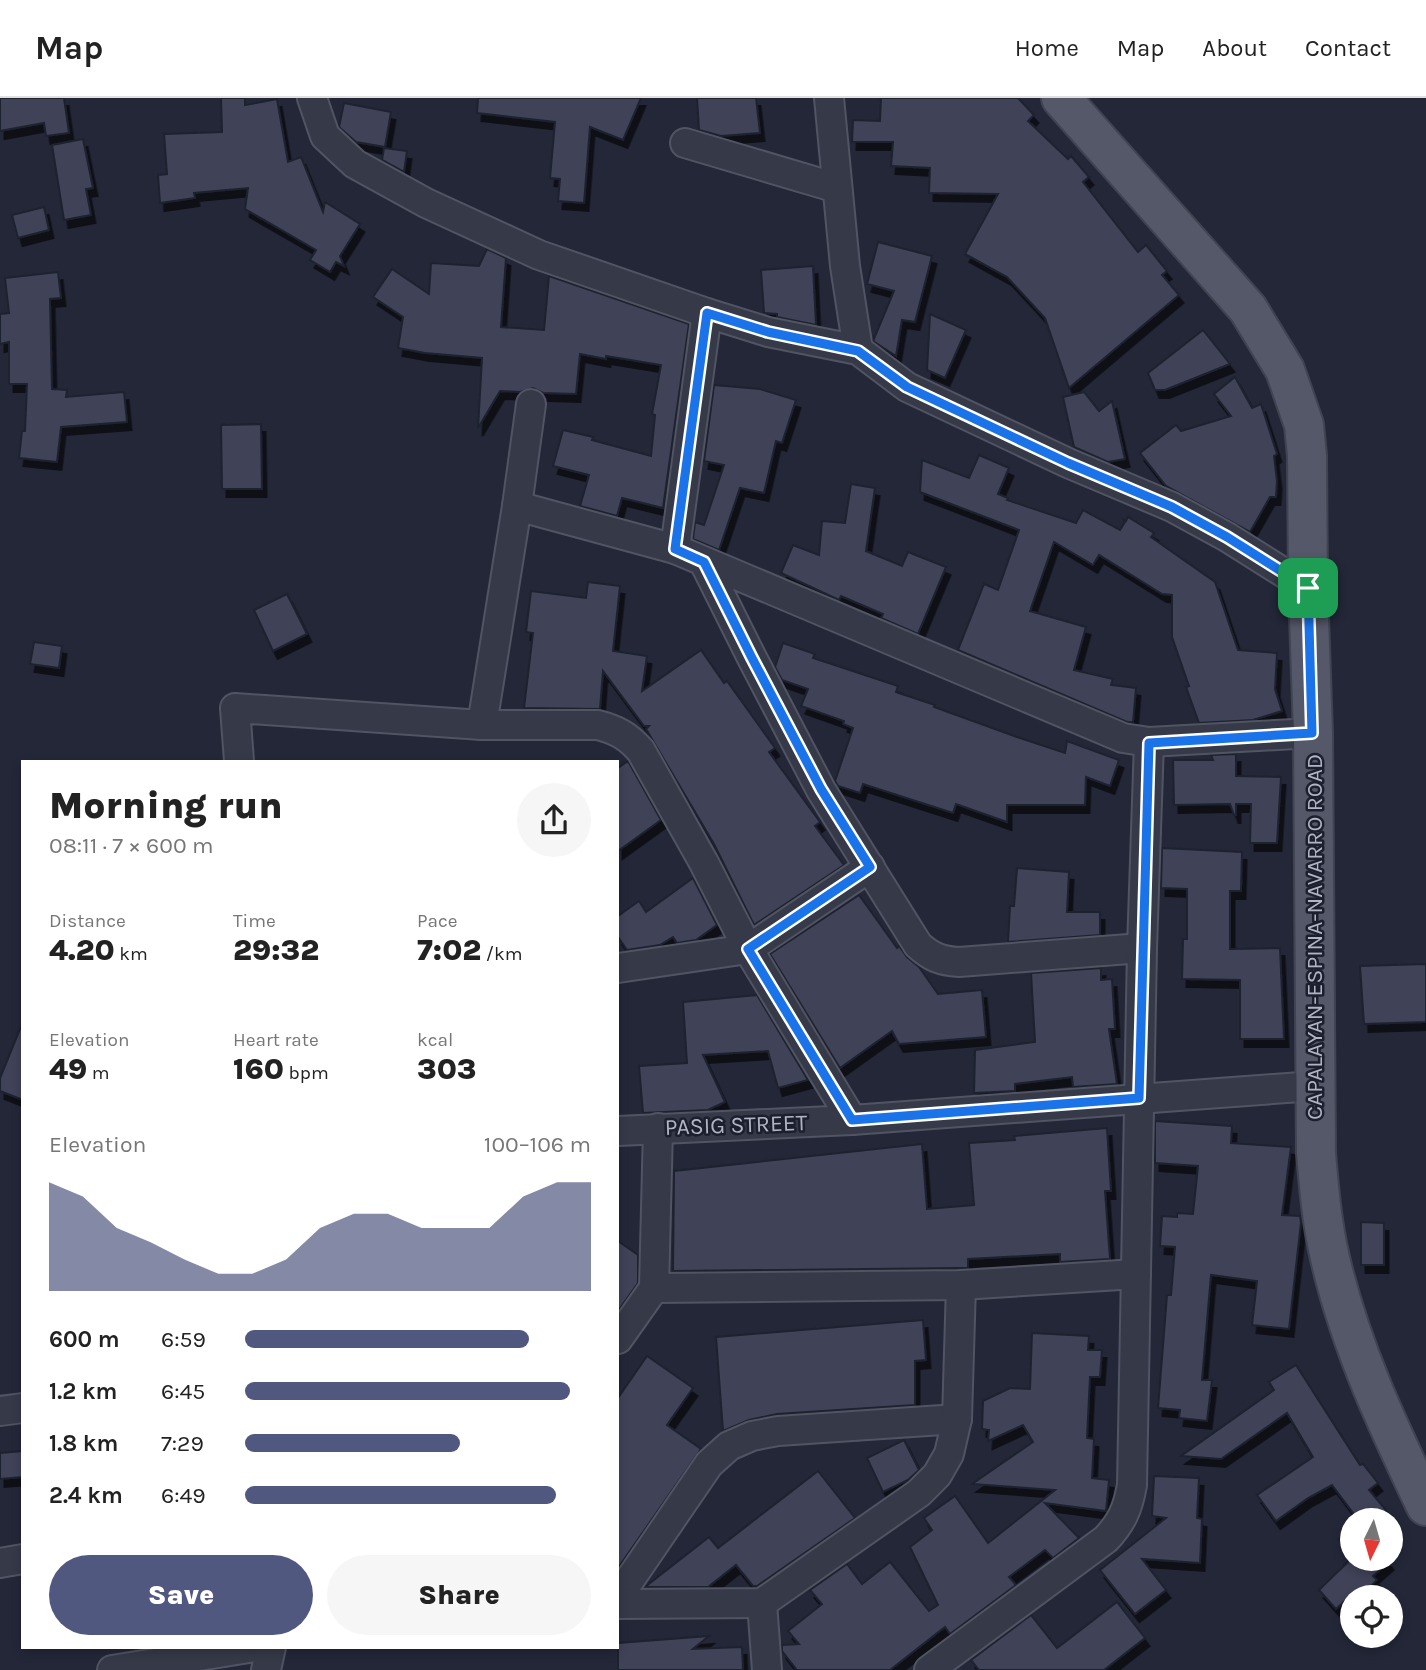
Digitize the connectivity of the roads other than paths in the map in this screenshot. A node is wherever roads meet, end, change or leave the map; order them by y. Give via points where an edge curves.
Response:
1 (312, 98) edge
2 (829, 98) edge
3 (1061, 98) edge
4 (685, 143) dead end
5 (837, 188) junction
6 (707, 313) junction
7 (858, 351) junction
8 (531, 404) dead end
9 (517, 506) junction
10 (675, 549) junction
11 (704, 562) junction
12 (1308, 588) junction
13 (482, 725) junction
14 (1312, 733) junction
15 (1149, 743) junction
16 (239, 760) edge
17 (870, 867) junction
18 (1142, 948) junction
19 (748, 949) junction
20 (619, 968) edge
21 (1314, 1086) junction
22 (1139, 1098) junction
23 (852, 1120) junction
24 (658, 1128) junction
25 (619, 1131) edge
26 (1136, 1274) junction
27 (961, 1285) junction
28 (654, 1288) junction
29 (619, 1338) edge
30 (21, 1408) edge
31 (0, 1411) edge
32 (957, 1419) junction
33 (1426, 1506) edge
34 (21, 1559) edge
35 (0, 1563) edge
36 (619, 1596) edge
37 (762, 1603) junction
38 (619, 1604) edge
39 (243, 1649) edge
40 (271, 1649) edge
41 (112, 1670) edge
42 (266, 1670) edge
43 (767, 1670) edge
44 (929, 1670) edge

1 - 6 street via 325,136 355,164 414,197 539,255
2 - 5 street
3 - 12 main road, CAPALAYAN-ESPINA-NAVARRO ROAD via 1248,309 1285,370 1304,425
4 - 5 street
5 - 7 street
6 - 7 street via 768,332
6 - 10 street
7 - 12 street via 907,387 1172,507
8 - 9 street
9 - 10 street
9 - 13 street
10 - 11 street
11 - 15 street via 1094,728
11 - 17 street via 821,789
12 - 14 main road, CAPALAYAN-ESPINA-NAVARRO ROAD
13 - 16 street via 235,708
13 - 19 street via 598,725 628,737 641,751
14 - 15 street
14 - 21 main road, CAPALAYAN-ESPINA-NAVARRO ROAD
15 - 18 street
17 - 18 street via 918,946 945,961
17 - 19 street
18 - 22 street
19 - 20 street
19 - 23 street
21 - 22 street, PASIG STREET
21 - 33 main road, CAPALAYAN-ESPINA-NAVARRO ROAD via 1316,1153 1330,1258 1363,1368
22 - 23 street, PASIG STREET
22 - 26 street
23 - 24 street, PASIG STREET
24 - 25 street, PASIG STREET
24 - 28 street
26 - 27 street
26 - 44 street via 1132,1485 1121,1524
27 - 28 street
27 - 32 street
28 - 29 street
30 - 31 street
32 - 36 street via 778,1431 729,1446 709,1464
32 - 37 street via 949,1454 919,1493
34 - 35 street
37 - 38 street
37 - 43 street
39 - 41 street
40 - 42 street

